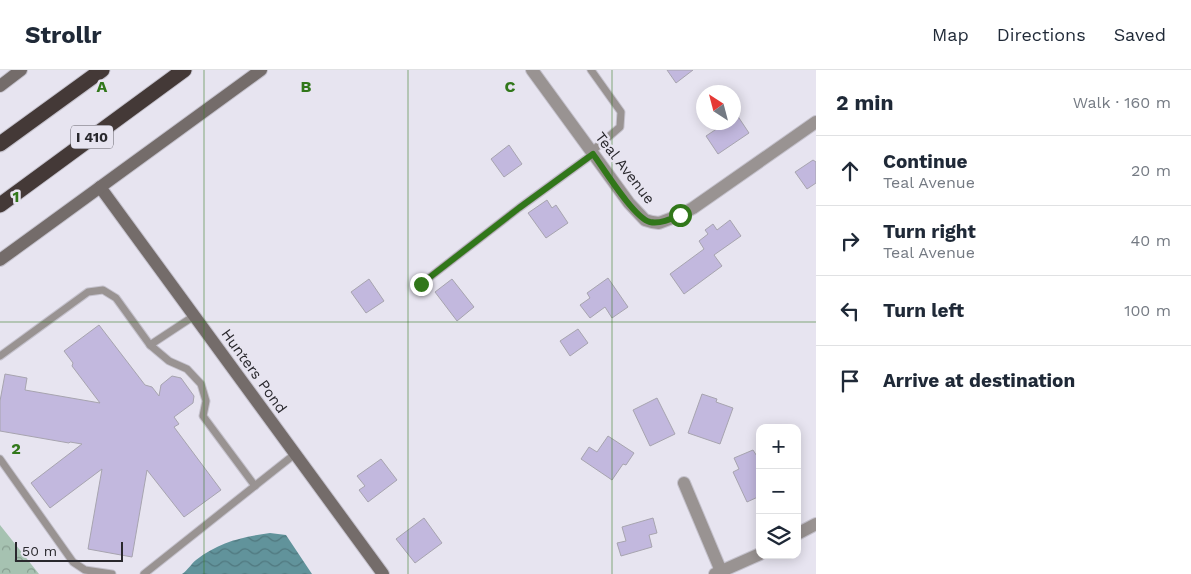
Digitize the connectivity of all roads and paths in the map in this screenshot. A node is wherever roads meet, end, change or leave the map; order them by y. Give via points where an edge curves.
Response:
1 (22, 70) edge
2 (102, 70) edge
3 (184, 70) edge
4 (261, 70) edge
5 (532, 70) edge
6 (591, 70) edge
7 (0, 86) edge
8 (816, 122) edge
9 (0, 144) edge
10 (592, 153) junction
11 (100, 187) junction
12 (0, 205) edge
13 (0, 260) edge
14 (421, 284) dead end
15 (194, 316) junction
16 (150, 345) junction
17 (0, 356) edge
18 (295, 454) junction
19 (0, 459) edge
20 (684, 483) dead end
21 (255, 486) junction
22 (816, 524) edge
23 (801, 532) edge
24 (756, 556) edge
25 (718, 572) edge
26 (112, 574) edge
27 (144, 574) edge
28 (383, 574) edge

1 - 7 street
2 - 9 highway
3 - 12 highway, I 410
4 - 11 street
5 - 10 street, Teal Avenue
6 - 10 lane via 621,112 620,126
8 - 10 street, Teal Avenue via 693,208 659,222 645,220 638,214
10 - 14 lane
11 - 13 street
11 - 15 street, Hunters Pond
15 - 16 lane
15 - 18 street, Hunters Pond
16 - 17 lane via 116,298 103,290 88,292
16 - 21 lane via 170,361 187,369 201,384 206,401 203,416
18 - 21 lane
18 - 28 street, Hunters Pond
19 - 26 lane via 73,562 85,570
20 - 25 street
21 - 27 lane
22 - 23 street
24 - 25 street

